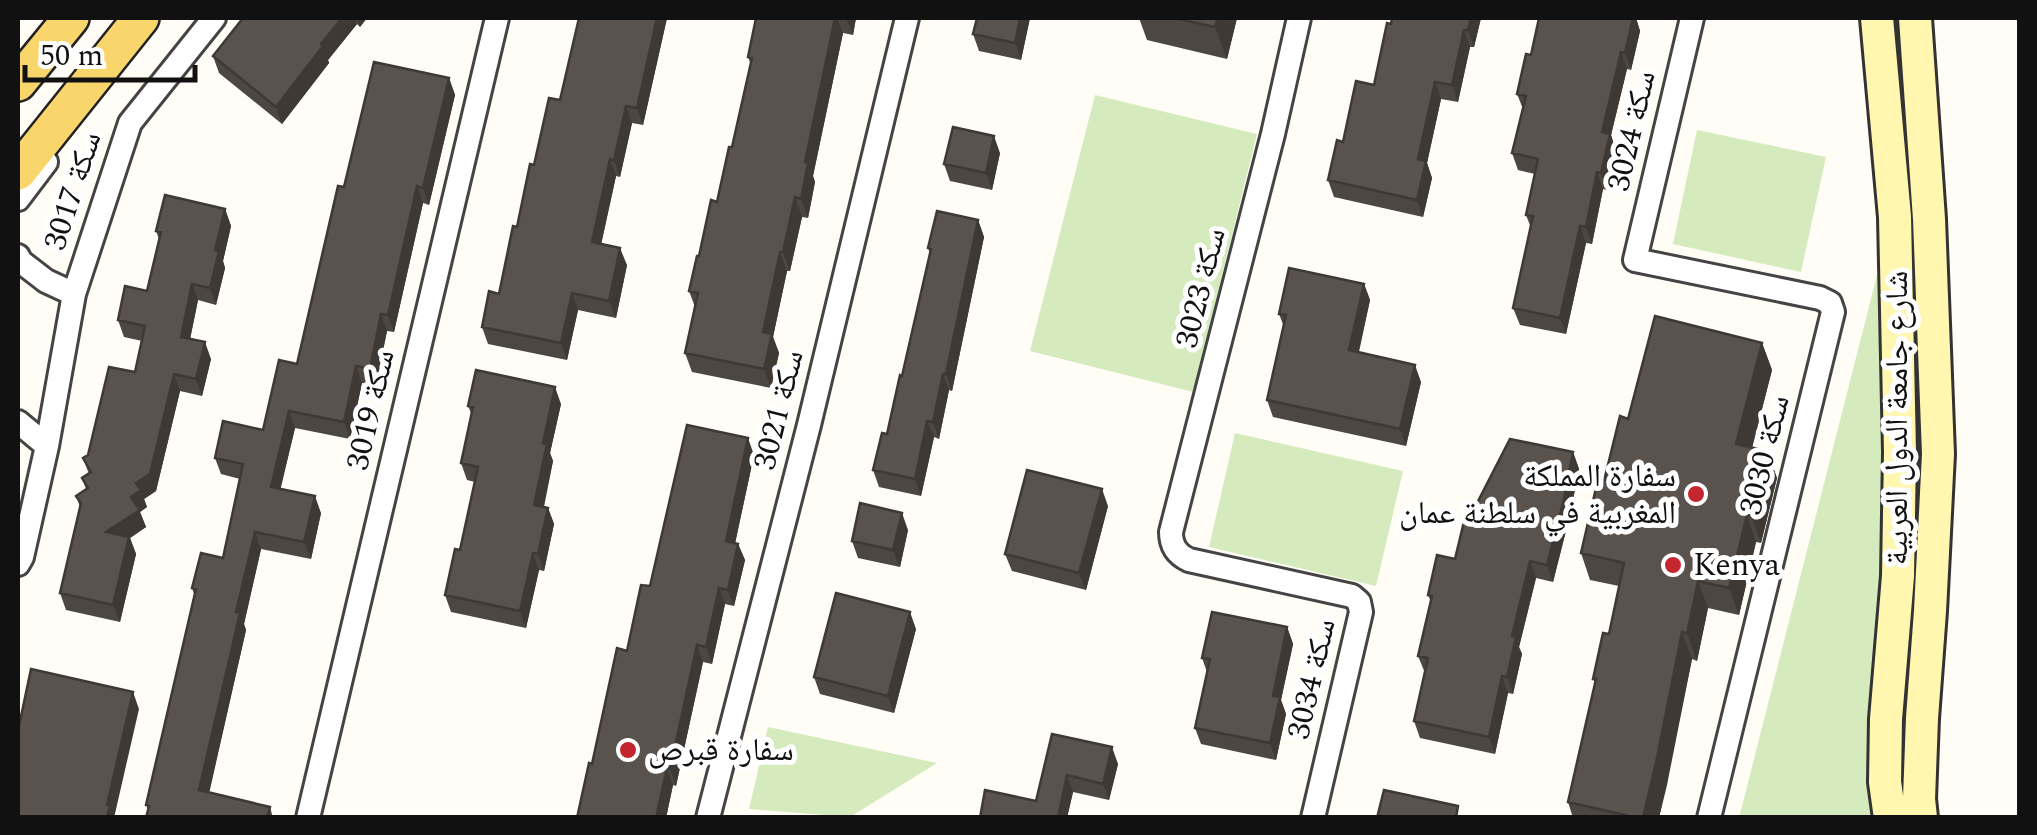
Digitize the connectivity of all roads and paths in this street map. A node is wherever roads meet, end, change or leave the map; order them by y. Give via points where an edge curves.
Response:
1 (71, 18) edge
2 (142, 18) edge
3 (214, 18) edge
4 (497, 18) edge
5 (907, 18) edge
6 (1300, 18) edge
7 (1692, 18) edge
8 (1877, 18) edge
9 (1915, 18) edge
10 (102, 68) junction
11 (18, 83) edge
12 (18, 172) edge
13 (18, 199) edge
14 (18, 256) edge
15 (1634, 260) joint
16 (74, 294) junction
17 (18, 422) edge
18 (47, 446) junction
19 (18, 472) edge
20 (38, 489) junction
21 (1196, 562) joint
22 (18, 564) edge
23 (308, 818) edge
24 (708, 818) edge
25 (1313, 818) edge
26 (1709, 818) edge
27 (1890, 818) edge
28 (1920, 818) edge

1 - 11 main road
2 - 10 main road
3 - 16 street, سكة 3017 via 130,123
4 - 23 street, سكة 3019
5 - 24 street, سكة 3021
6 - 21 street, سكة 3023 via 1170,532 1177,552
7 - 15 street, سكة 3024
8 - 27 main road, شارع جامعة الدول العربية via 1895,217 1900,452 1886,720
9 - 28 main road, شارع جامعة الدول العربية via 1938,454
10 - 12 main road
10 - 13 street, سكة 3017 via 67,133
14 - 16 street, سكة 3017 via 46,282
15 - 26 street, سكة 3030 via 1820,298 1833,312
16 - 18 street, سكة 3017
17 - 18 street
18 - 20 street, سكة 3017
19 - 20 street
20 - 22 street, سكة 3017
21 - 25 street, سكة 3034 via 1359,602

